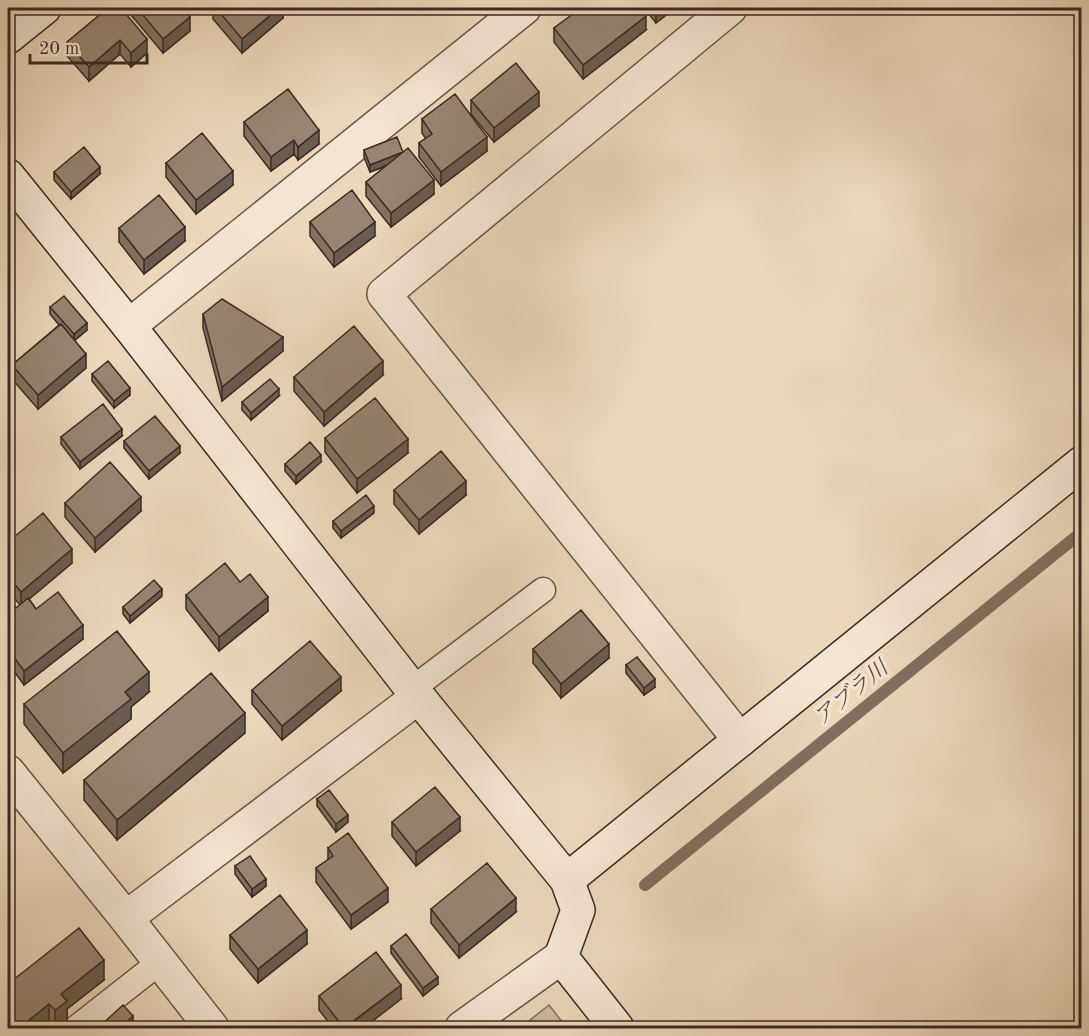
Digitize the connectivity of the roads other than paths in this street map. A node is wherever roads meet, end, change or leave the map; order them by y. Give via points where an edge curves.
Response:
1 (44, 8) edge
2 (524, 8) edge
3 (730, 8) edge
4 (8, 37) edge
5 (8, 176) edge
6 (129, 326) junction
7 (1082, 464) edge
8 (543, 590) dead end
9 (415, 693) junction
10 (740, 740) junction
11 (10, 779) edge
12 (567, 880) junction
13 (126, 918) junction
14 (561, 957) junction
15 (160, 962) junction
16 (76, 1029) edge
17 (212, 1029) edge
18 (462, 1029) edge
19 (617, 1029) edge

1 - 4 street
2 - 6 street
3 - 10 street via 384,294
5 - 6 street
6 - 9 street
7 - 10 street
8 - 9 lane
9 - 12 street
9 - 13 street
10 - 12 street
11 - 13 street
12 - 14 street via 578,910
13 - 15 street
14 - 18 street
14 - 19 street
15 - 16 lane
15 - 17 street

